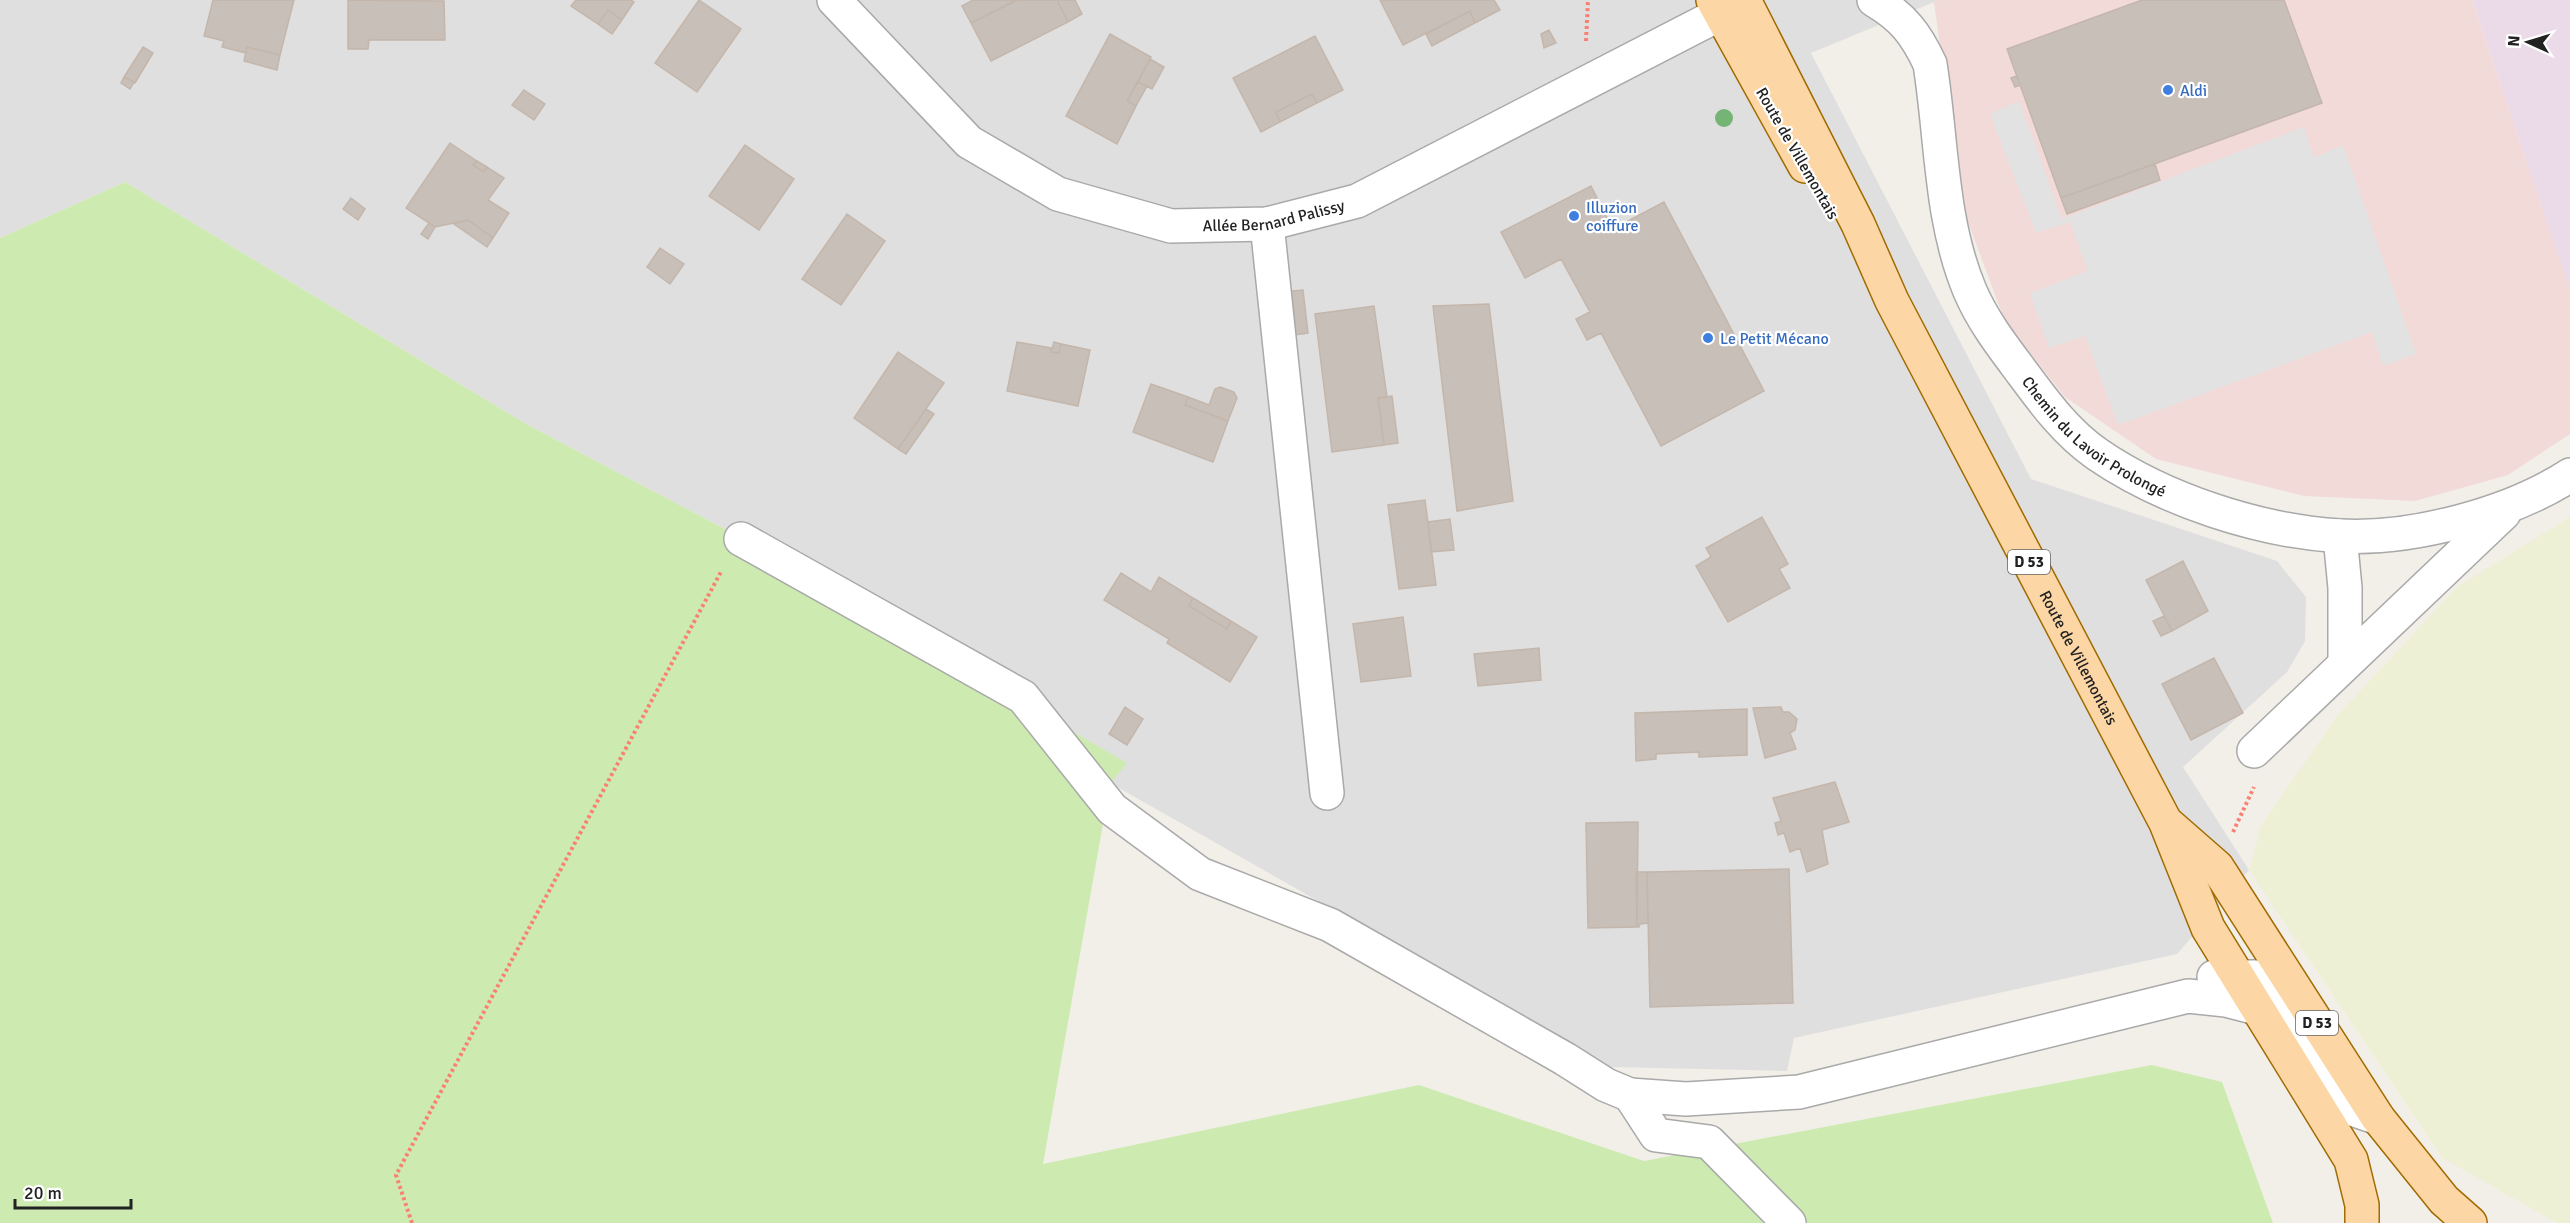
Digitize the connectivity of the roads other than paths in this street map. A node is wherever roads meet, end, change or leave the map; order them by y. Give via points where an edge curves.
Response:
1 (834, 0) edge
2 (1874, 0) edge
3 (1734, 3) edge
4 (1267, 224) junction
5 (2570, 475) edge
6 (2511, 507) junction
7 (2340, 536) junction
8 (741, 539) road end
9 (2345, 661) junction
10 (2254, 751) dead end
11 (1327, 793) dead end
12 (2166, 823) junction
13 (2225, 968) junction
14 (2188, 996) junction
15 (2257, 1008) junction
16 (1630, 1095) junction
17 (2378, 1118) junction
18 (1789, 1223) edge
19 (2362, 1223) edge
20 (2470, 1223) edge

1 - 4 street, Allée Bernard Palissy via 969,142 1058,194 1171,226
2 - 7 street, Chemin du Lavoir Prolongé via 1896,12 1919,40 1930,64 1950,227 1970,291 1995,338 2062,424 2096,453 2159,490 2260,525
3 - 4 street, Allée Bernard Palissy via 1357,201
3 - 12 main road, Route de Villemontais / D 53 via 1844,235 1892,301
4 - 11 street
5 - 6 street, Chemin du Lavoir Prolongé
6 - 7 street, Chemin du Lavoir Prolongé via 2474,519 2385,535
6 - 9 street
7 - 9 street
8 - 16 street via 1023,697 1112,809 1200,874 1329,926 1606,1085
9 - 10 street
12 - 13 main road, D 53
12 - 17 main road, D 53 via 2217,867
13 - 14 street
13 - 15 main road, D 53
13 - 17 street via 2264,977 2346,1107
14 - 15 street
14 - 16 street via 1799,1092 1686,1099
15 - 19 main road, D 53 via 2351,1160 2362,1205
16 - 18 street via 1656,1135 1708,1142
17 - 20 main road, D 53 via 2444,1200

